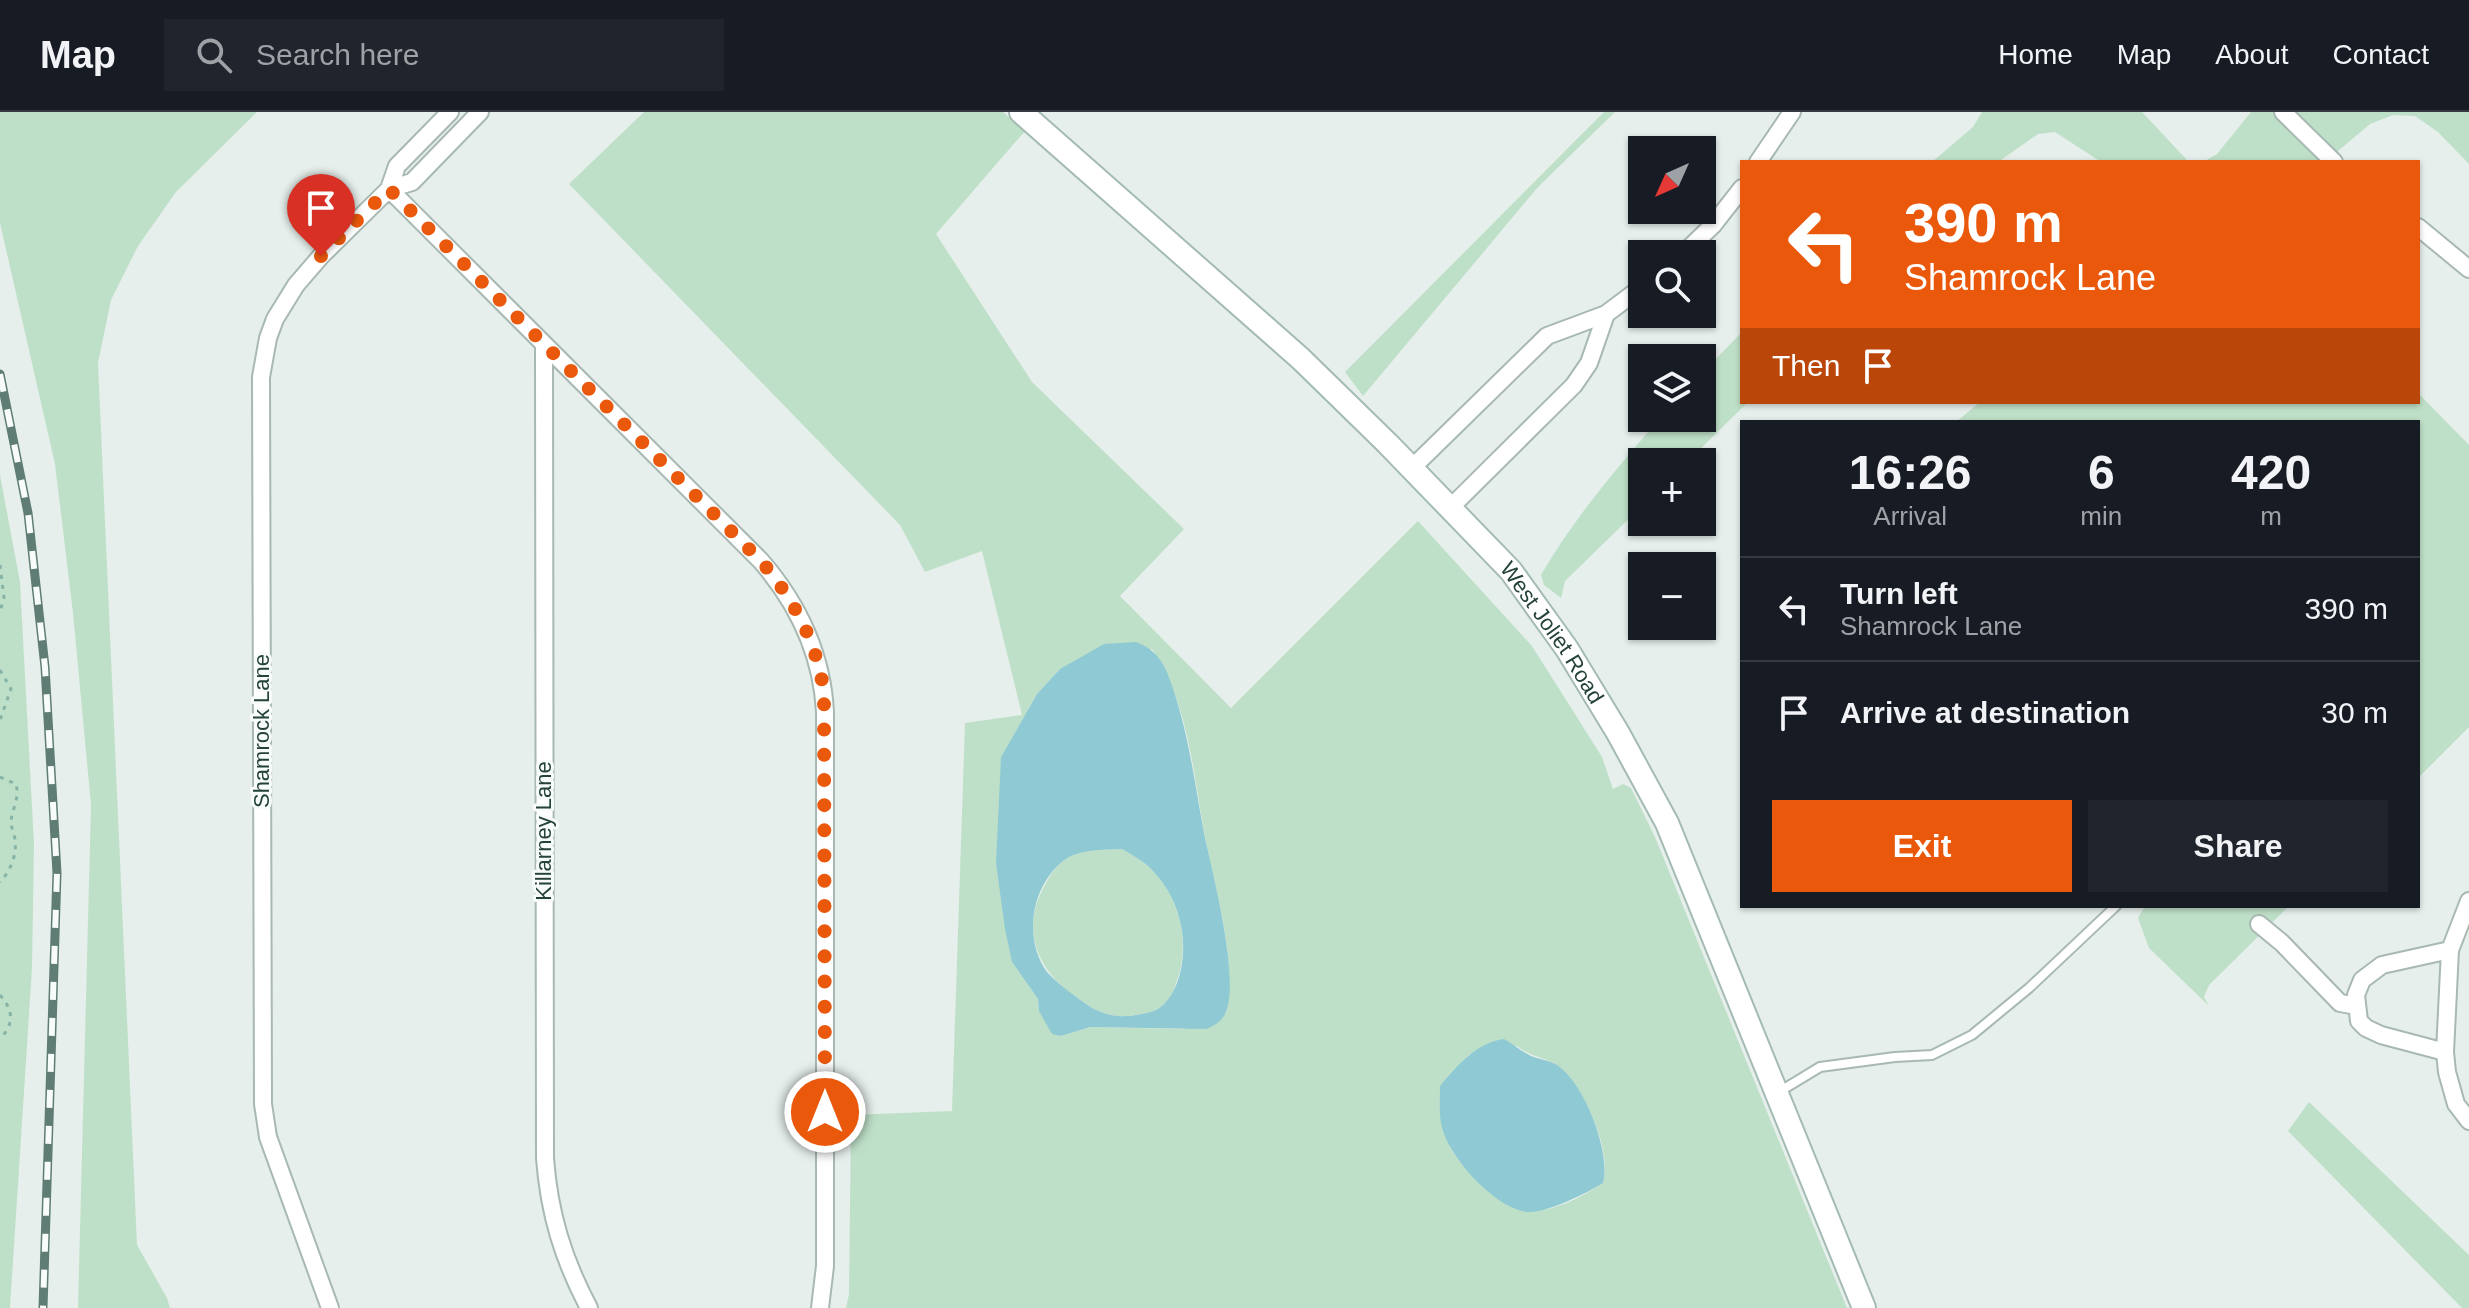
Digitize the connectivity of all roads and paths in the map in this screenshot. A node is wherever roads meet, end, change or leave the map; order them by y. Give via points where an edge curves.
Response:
1 (450, 112) edge
2 (1021, 112) edge
3 (1792, 112) edge
4 (2283, 112) edge
5 (473, 114) edge
6 (1759, 160) edge
7 (2332, 160) edge
8 (389, 189) junction
9 (1740, 191) edge
10 (2420, 229) edge
11 (1697, 240) edge
12 (2469, 269) edge
13 (1628, 298) edge
14 (1606, 314) junction
15 (544, 346) junction
16 (1412, 468) junction
17 (1451, 507) junction
18 (0, 565) edge
19 (0, 612) edge
20 (0, 670) edge
21 (0, 720) edge
22 (0, 777) edge
23 (0, 882) edge
24 (2469, 901) edge
25 (2114, 908) edge
26 (2259, 924) dead end
27 (2450, 950) junction
28 (0, 995) edge
29 (2357, 1006) junction
30 (0, 1039) edge
31 (2445, 1052) junction
32 (1776, 1093) junction
33 (2469, 1121) edge
34 (330, 1308) edge
35 (589, 1308) edge
36 (820, 1308) edge
37 (1864, 1308) edge

1 - 8 street, Shamrock Lane via 397,166
2 - 16 main road, West Joliet Road via 1301,359
3 - 6 street
4 - 7 street
5 - 8 street, Shamrock Lane via 412,182
8 - 15 street
8 - 34 street, Shamrock Lane via 296,285 275,319 261,377 263,1104 268,1137
9 - 11 street
10 - 12 street
13 - 14 street
14 - 16 street via 1539,342
14 - 17 street via 1589,363 1574,385
15 - 35 street, Killarney Lane via 545,1158 557,1234
15 - 36 street via 761,561 796,609 817,658 825,712 825,1266
16 - 17 main road, West Joliet Road
17 - 32 main road, West Joliet Road via 1511,571 1618,733 1667,823
18 - 19 path
20 - 21 path via 11,689
22 - 23 path via 16,784 18,792 11,822 16,843 8,874
24 - 27 street
25 - 32 lane via 1972,1035 1932,1055 1820,1067
26 - 29 street via 2340,1003
27 - 29 street via 2382,965 2362,980
27 - 31 street
28 - 30 path via 12,1015
29 - 31 street via 2366,1028
31 - 33 street via 2456,1104
32 - 37 main road, West Joliet Road

